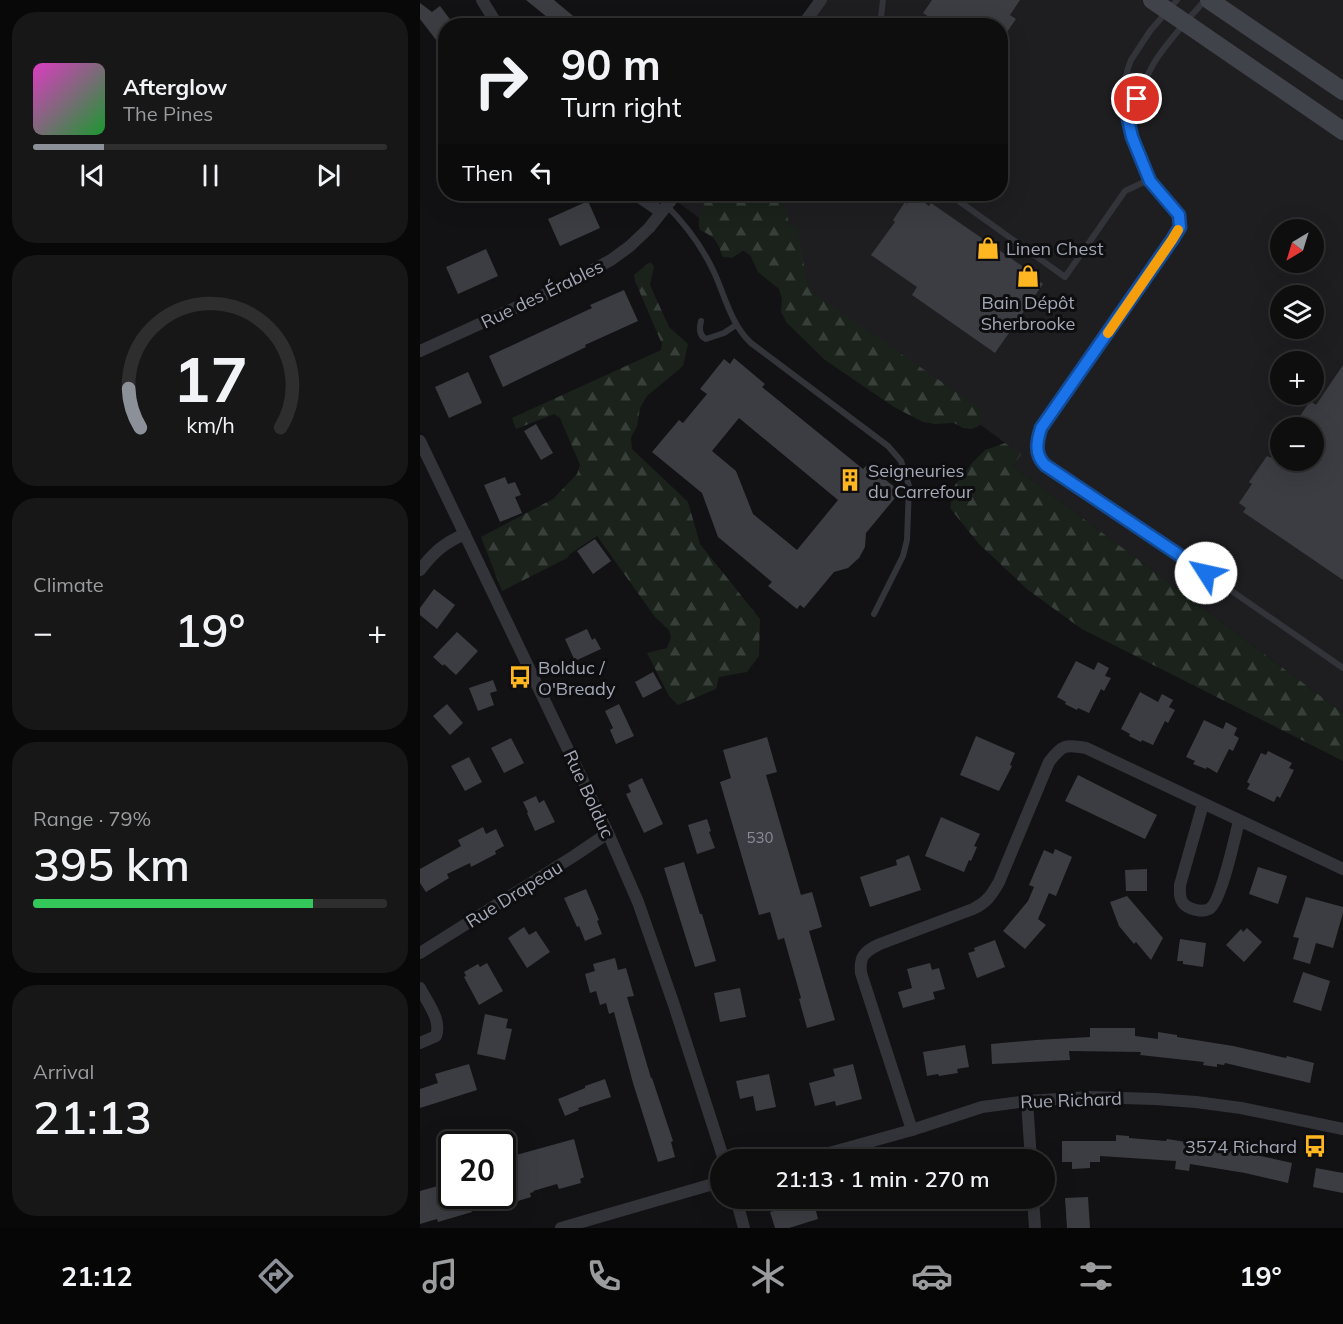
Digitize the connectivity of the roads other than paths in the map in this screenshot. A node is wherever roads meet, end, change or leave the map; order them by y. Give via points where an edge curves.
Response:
1 (482, 0) edge
2 (821, 0) edge
3 (883, 0) edge
4 (1152, 0) edge
5 (1207, 0) edge
6 (1172, 5) edge
7 (493, 18) edge
8 (808, 18) edge
9 (881, 18) edge
10 (1186, 23) junction
11 (1343, 91) edge
12 (1128, 119) junction
13 (1343, 130) edge
14 (1150, 181) junction
15 (649, 201) edge
16 (670, 201) edge
17 (959, 201) edge
18 (664, 209) junction
19 (701, 321) dead end
20 (736, 325) junction
21 (420, 351) edge
22 (420, 441) edge
23 (465, 534) junction
24 (420, 570) edge
25 (874, 614) dead end
26 (1343, 668) edge
27 (1203, 804) junction
28 (1239, 821) junction
29 (608, 833) junction
30 (1343, 869) edge
31 (420, 953) edge
32 (420, 988) edge
33 (420, 1043) edge
34 (1027, 1101) junction
35 (1342, 1125) edge
36 (912, 1130) junction
37 (720, 1149) edge
38 (844, 1149) edge
39 (1030, 1149) edge
40 (710, 1185) edge
41 (739, 1209) edge
42 (1034, 1209) edge
43 (561, 1228) edge
44 (744, 1228) edge
45 (1035, 1228) edge

1 - 7 street
2 - 8 street
3 - 9 lane
4 - 6 main road
5 - 10 lane
5 - 11 main road
6 - 10 main road
6 - 12 lane via 1131,60 1122,93
10 - 12 lane via 1155,61
10 - 13 main road
12 - 14 lane
14 - 17 lane via 1125,191 1065,277
14 - 26 lane via 1179,215 1180,227 1041,428 1038,454 1045,465
15 - 18 street
16 - 18 street, Rue des Érables
18 - 20 lane via 683,222 702,249
18 - 21 street, Rue des Érables via 630,246 591,272
19 - 20 lane via 700,333 706,339
20 - 25 lane via 751,343 888,446 901,461 909,486 907,540
22 - 23 street, Rue Bolduc
23 - 24 street via 438,549
23 - 29 street, Rue Bolduc
27 - 28 street
27 - 28 street via 1180,885 1182,902 1189,907 1209,909 1215,902
27 - 36 street via 1086,748 1063,747 1049,762 999,882 984,904 880,944 864,955 861,973
28 - 30 street
29 - 31 street, Rue Drapeau
29 - 37 street, Rue Bolduc via 638,902
32 - 33 street via 438,1031 436,1036
34 - 35 street, Rue Richard via 1089,1097 1196,1102
34 - 36 street, Rue Richard via 982,1107
34 - 39 street
36 - 38 street, Rue Richard
40 - 43 street
41 - 44 street
42 - 45 street

